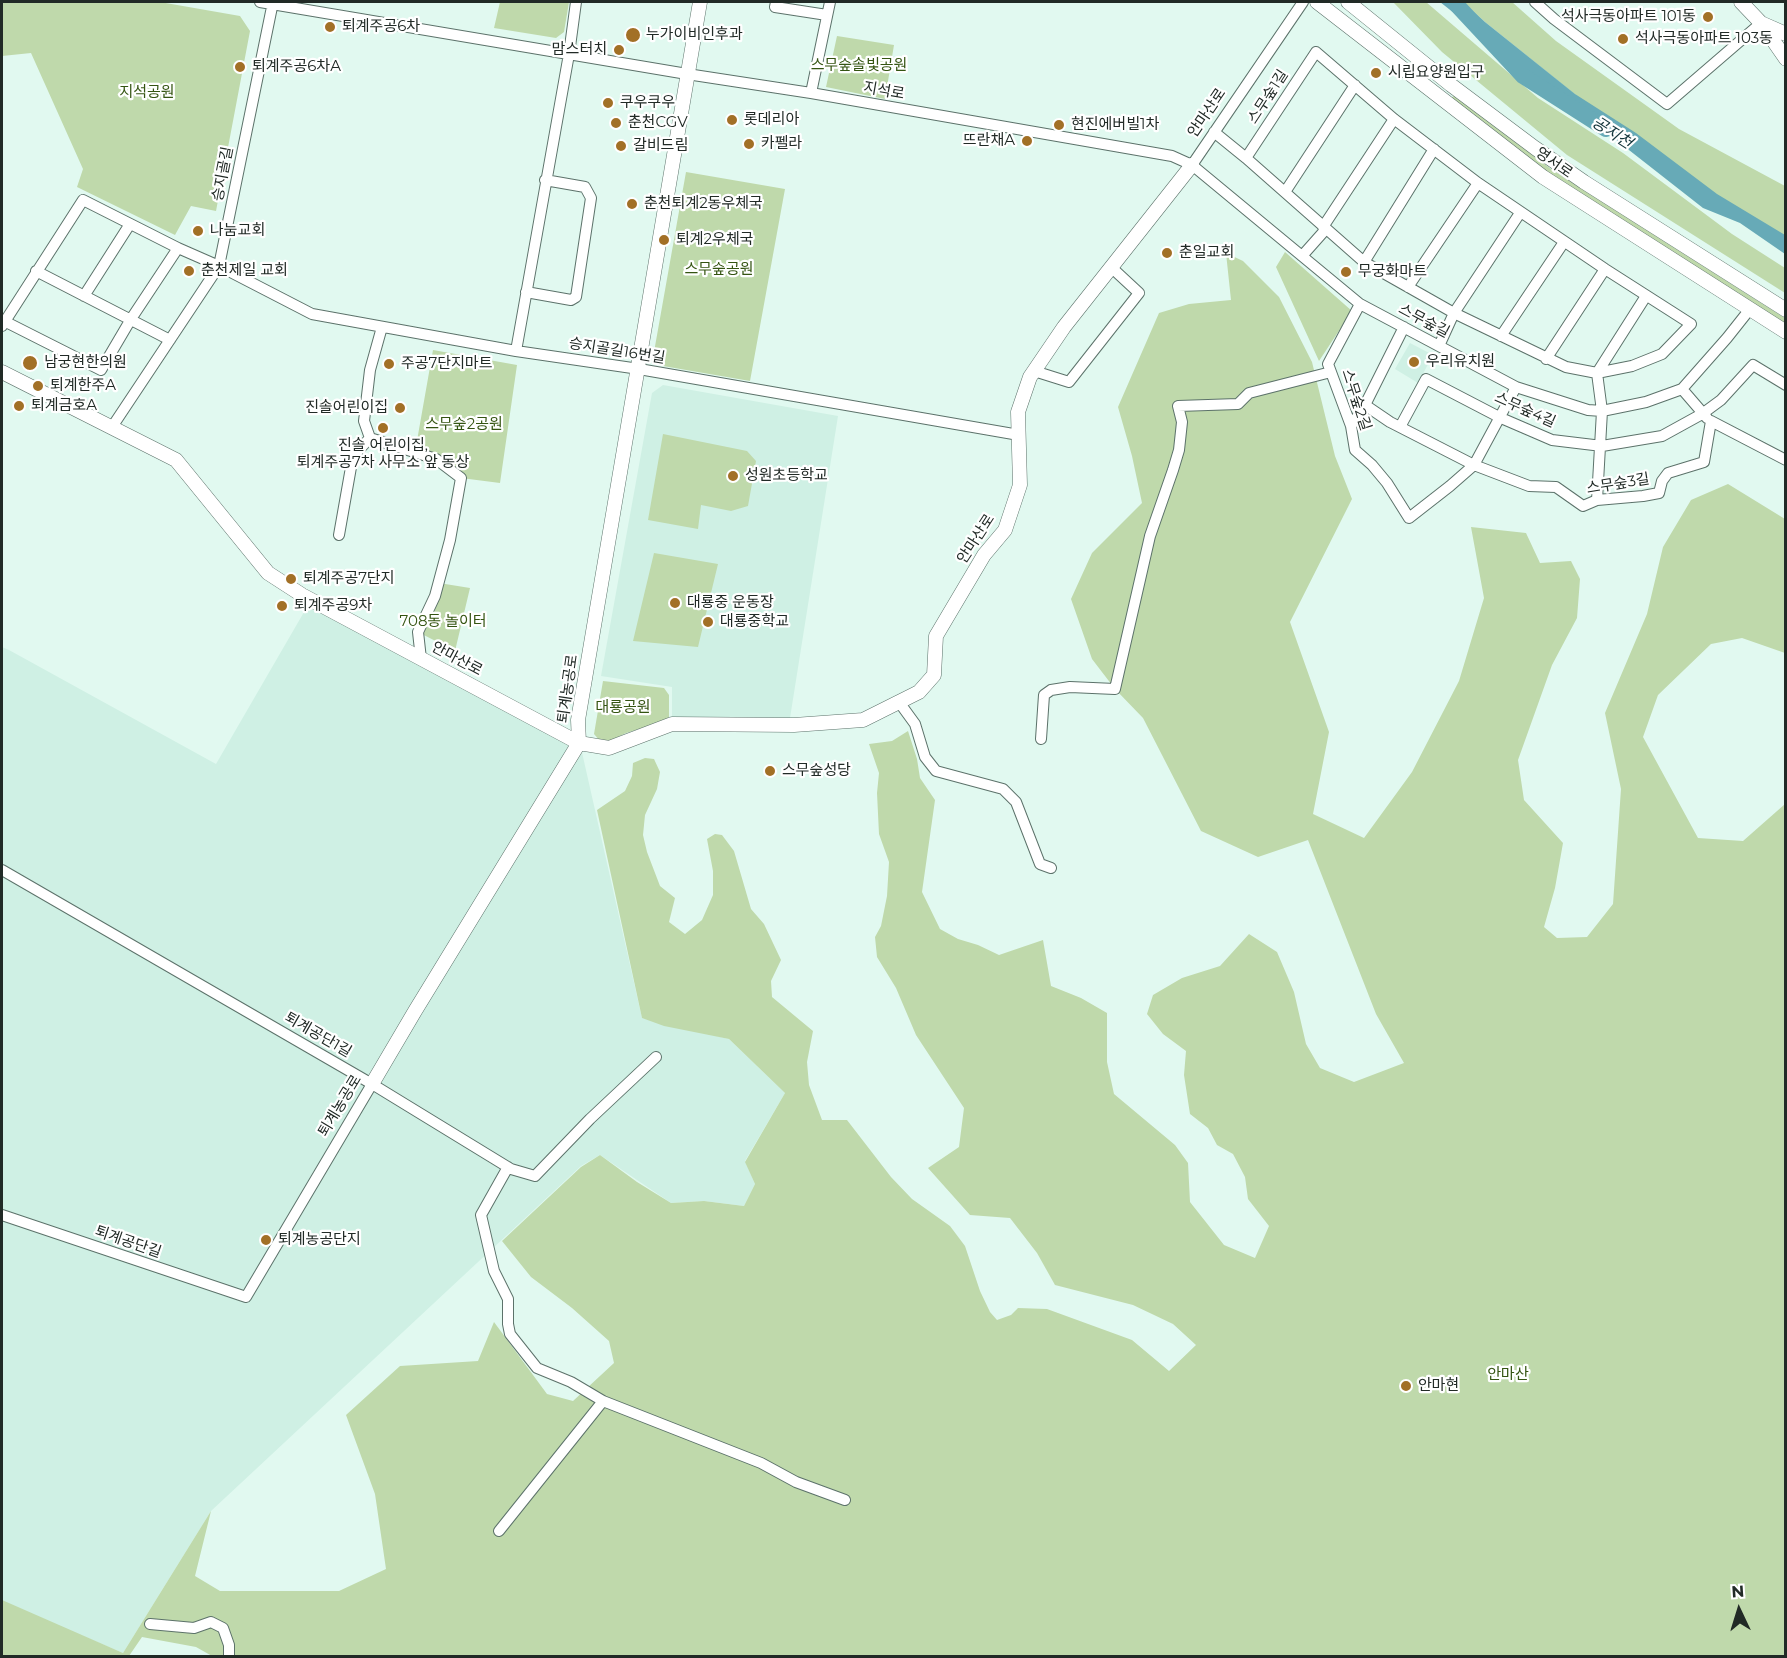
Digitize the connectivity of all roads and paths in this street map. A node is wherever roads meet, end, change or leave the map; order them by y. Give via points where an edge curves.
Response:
1 (260, 2) edge
2 (272, 2) edge
3 (576, 2) edge
4 (700, 2) edge
5 (776, 2) edge
6 (830, 2) edge
7 (1303, 2) edge
8 (1317, 2) edge
9 (1348, 2) edge
10 (1535, 2) edge
11 (1741, 2) edge
12 (827, 15) junction
13 (1369, 18) junction
14 (1761, 23) junction
15 (1356, 30) junction
16 (1785, 34) edge
17 (569, 54) junction
18 (1785, 59) edge
19 (687, 74) junction
20 (1355, 85) junction
21 (811, 93) junction
22 (1394, 119) junction
23 (1214, 132) junction
24 (1434, 149) junction
25 (1246, 158) junction
26 (1192, 165) junction
27 (545, 180) junction
28 (1478, 183) junction
29 (1285, 192) junction
30 (1520, 213) junction
31 (130, 224) junction
32 (1325, 228) junction
33 (1564, 242) junction
34 (178, 248) junction
35 (1302, 256) junction
36 (1364, 262) junction
37 (219, 266) junction
38 (1111, 267) junction
39 (1605, 269) junction
40 (36, 272) junction
41 (1408, 287) junction
42 (526, 292) junction
43 (84, 296) junction
44 (1646, 296) junction
45 (1360, 304) junction
46 (1750, 309) junction
47 (1785, 310) edge
48 (1454, 313) junction
49 (131, 319) junction
50 (3, 323) edge
51 (382, 327) junction
52 (1404, 327) junction
53 (1785, 332) edge
54 (1501, 336) junction
55 (170, 340) junction
56 (1439, 346) junction
57 (516, 351) junction
58 (1546, 359) junction
59 (639, 369) junction
60 (1034, 371) junction
61 (2, 372) edge
62 (1331, 372) junction
63 (1597, 373) junction
64 (1785, 385) edge
65 (1516, 387) junction
66 (1682, 389) junction
67 (1365, 405) junction
68 (1602, 411) junction
69 (1702, 414) junction
70 (1501, 418) junction
71 (1711, 421) junction
72 (1351, 426) junction
73 (112, 427) junction
74 (1400, 427) junction
75 (1019, 435) junction
76 (370, 438) junction
77 (1602, 446) junction
78 (1785, 460) edge
79 (1474, 465) junction
80 (1598, 500) junction
81 (339, 535) dead end
82 (422, 659) junction
83 (899, 702) junction
84 (1041, 739) dead end
85 (579, 743) junction
86 (1051, 868) dead end
87 (2, 870) edge
88 (656, 1057) dead end
89 (372, 1084) junction
90 (508, 1167) junction
91 (2, 1215) edge
92 (246, 1297) joint
93 (603, 1401) junction
94 (845, 1500) dead end
95 (499, 1531) dead end
96 (150, 1624) dead end
97 (229, 1656) edge

1 - 2 street, 지석로
2 - 17 street, 지석로
2 - 37 street, 승지골길
3 - 17 street
4 - 19 street, 퇴계농공로
5 - 12 street via 775,7
6 - 12 street
7 - 23 street, 안마산로
8 - 15 street, 영서로
9 - 13 street, 영서로
10 - 14 street via 1667,104
11 - 14 street
12 - 21 street
13 - 15 street via 1358,20
13 - 47 street, 영서로 via 1535,148
14 - 16 street
14 - 18 street
15 - 46 street, 영서로 via 1543,177
17 - 19 street, 지석로
17 - 27 street
19 - 21 street, 지석로
19 - 59 street, 퇴계농공로
20 - 22 street, 스무숲1길
20 - 25 street, 스무숲1길 via 1316,52
20 - 29 street
21 - 26 street, 지석로 via 1172,156
22 - 24 street, 스무숲1길
22 - 32 street
23 - 25 street
23 - 26 street, 안마산로
24 - 28 street, 스무숲1길
24 - 36 street
25 - 29 street, 스무숲1길
26 - 35 street, 스무숲길
26 - 38 street, 안마산로
27 - 42 street
27 - 42 street via 585,187 591,198 576,297 571,300
28 - 30 street, 스무숲1길
28 - 41 street
29 - 32 street, 스무숲1길
30 - 33 street, 스무숲1길
30 - 48 street
31 - 34 street, 승지골길16번길
31 - 40 street, 승지골길16번길 via 83,200
31 - 43 street
32 - 35 street
32 - 36 street, 스무숲1길
33 - 39 street, 스무숲1길
33 - 54 street
34 - 37 street, 승지골길16번길
34 - 49 street
35 - 45 street, 스무숲길
36 - 41 street, 스무숲1길
37 - 51 street, 승지골길16번길 via 312,314
37 - 55 street, 승지골길
38 - 60 street, 안마산로
38 - 60 street via 1138,292 1069,382
39 - 44 street, 스무숲1길
39 - 58 street
40 - 43 street
40 - 50 street
41 - 48 street, 스무숲1길
42 - 57 street
43 - 49 street
44 - 63 street
44 - 63 street, 스무숲1길 via 1690,324 1662,354 1632,366
45 - 52 street, 스무숲길
45 - 62 street, 스무숲2길 via 1328,364
46 - 53 street, 영서로
46 - 66 street, 스무숲길
48 - 54 street, 스무숲1길
48 - 56 street
49 - 50 street via 101,370
49 - 55 street
51 - 57 street, 승지골길16번길
51 - 76 street via 370,370 364,422
52 - 56 street, 스무숲길
52 - 67 street
54 - 58 street, 스무숲1길
55 - 73 street, 승지골길
56 - 65 street, 스무숲길
57 - 59 street, 승지골길16번길
58 - 63 street, 스무숲1길
59 - 75 street, 승지골길16번길
59 - 85 street, 퇴계농공로 via 578,720
60 - 75 street, 안마산로 via 1018,412
61 - 73 street, 안마산로
62 - 72 street, 스무숲2길
62 - 84 street via 1249,393 1238,404 1178,406 1182,422 1179,450 1150,536 1115,689 1071,687 1044,694
63 - 68 street
64 - 69 street, 스무숲4길 via 1754,365
65 - 68 street, 스무숲길
65 - 70 street
66 - 68 street, 스무숲길
66 - 69 street
67 - 72 street
67 - 74 street, 스무숲3길
68 - 77 street
69 - 71 street
69 - 77 street, 스무숲4길 via 1662,436
70 - 74 street, 스무숲4길 via 1426,379
70 - 77 street, 스무숲4길 via 1552,440
70 - 79 street
71 - 78 street
71 - 80 street, 스무숲3길 via 1704,462 1668,473 1659,493
72 - 79 street, 스무숲2길 via 1355,450 1387,483 1409,518
73 - 82 street, 안마산로 via 176,460 268,573
74 - 79 street, 스무숲3길
75 - 83 street, 안마산로 via 1020,485 1005,530 984,555 936,636 934,675 918,692
76 - 81 street via 353,456
76 - 82 street via 436,459 461,478 435,596 418,632
77 - 80 street
79 - 80 street, 스무숲3길 via 1529,486 1556,487 1583,506
82 - 85 street, 안마산로
83 - 85 street, 안마산로 via 864,720 794,725 672,724 609,748
83 - 86 street via 915,724 925,757 936,771 1004,789 1016,802 1040,864
85 - 89 street, 퇴계농공로
87 - 89 street, 퇴계공단1길
88 - 90 street, 퇴계공단1길 via 535,1176
89 - 90 street, 퇴계공단1길
89 - 92 street, 퇴계농공로
90 - 93 street via 481,1215 494,1271 508,1299 510,1334 537,1368
91 - 92 street, 퇴계공단길
93 - 94 street
93 - 95 street
96 - 97 street via 194,1628 211,1622 223,1628

